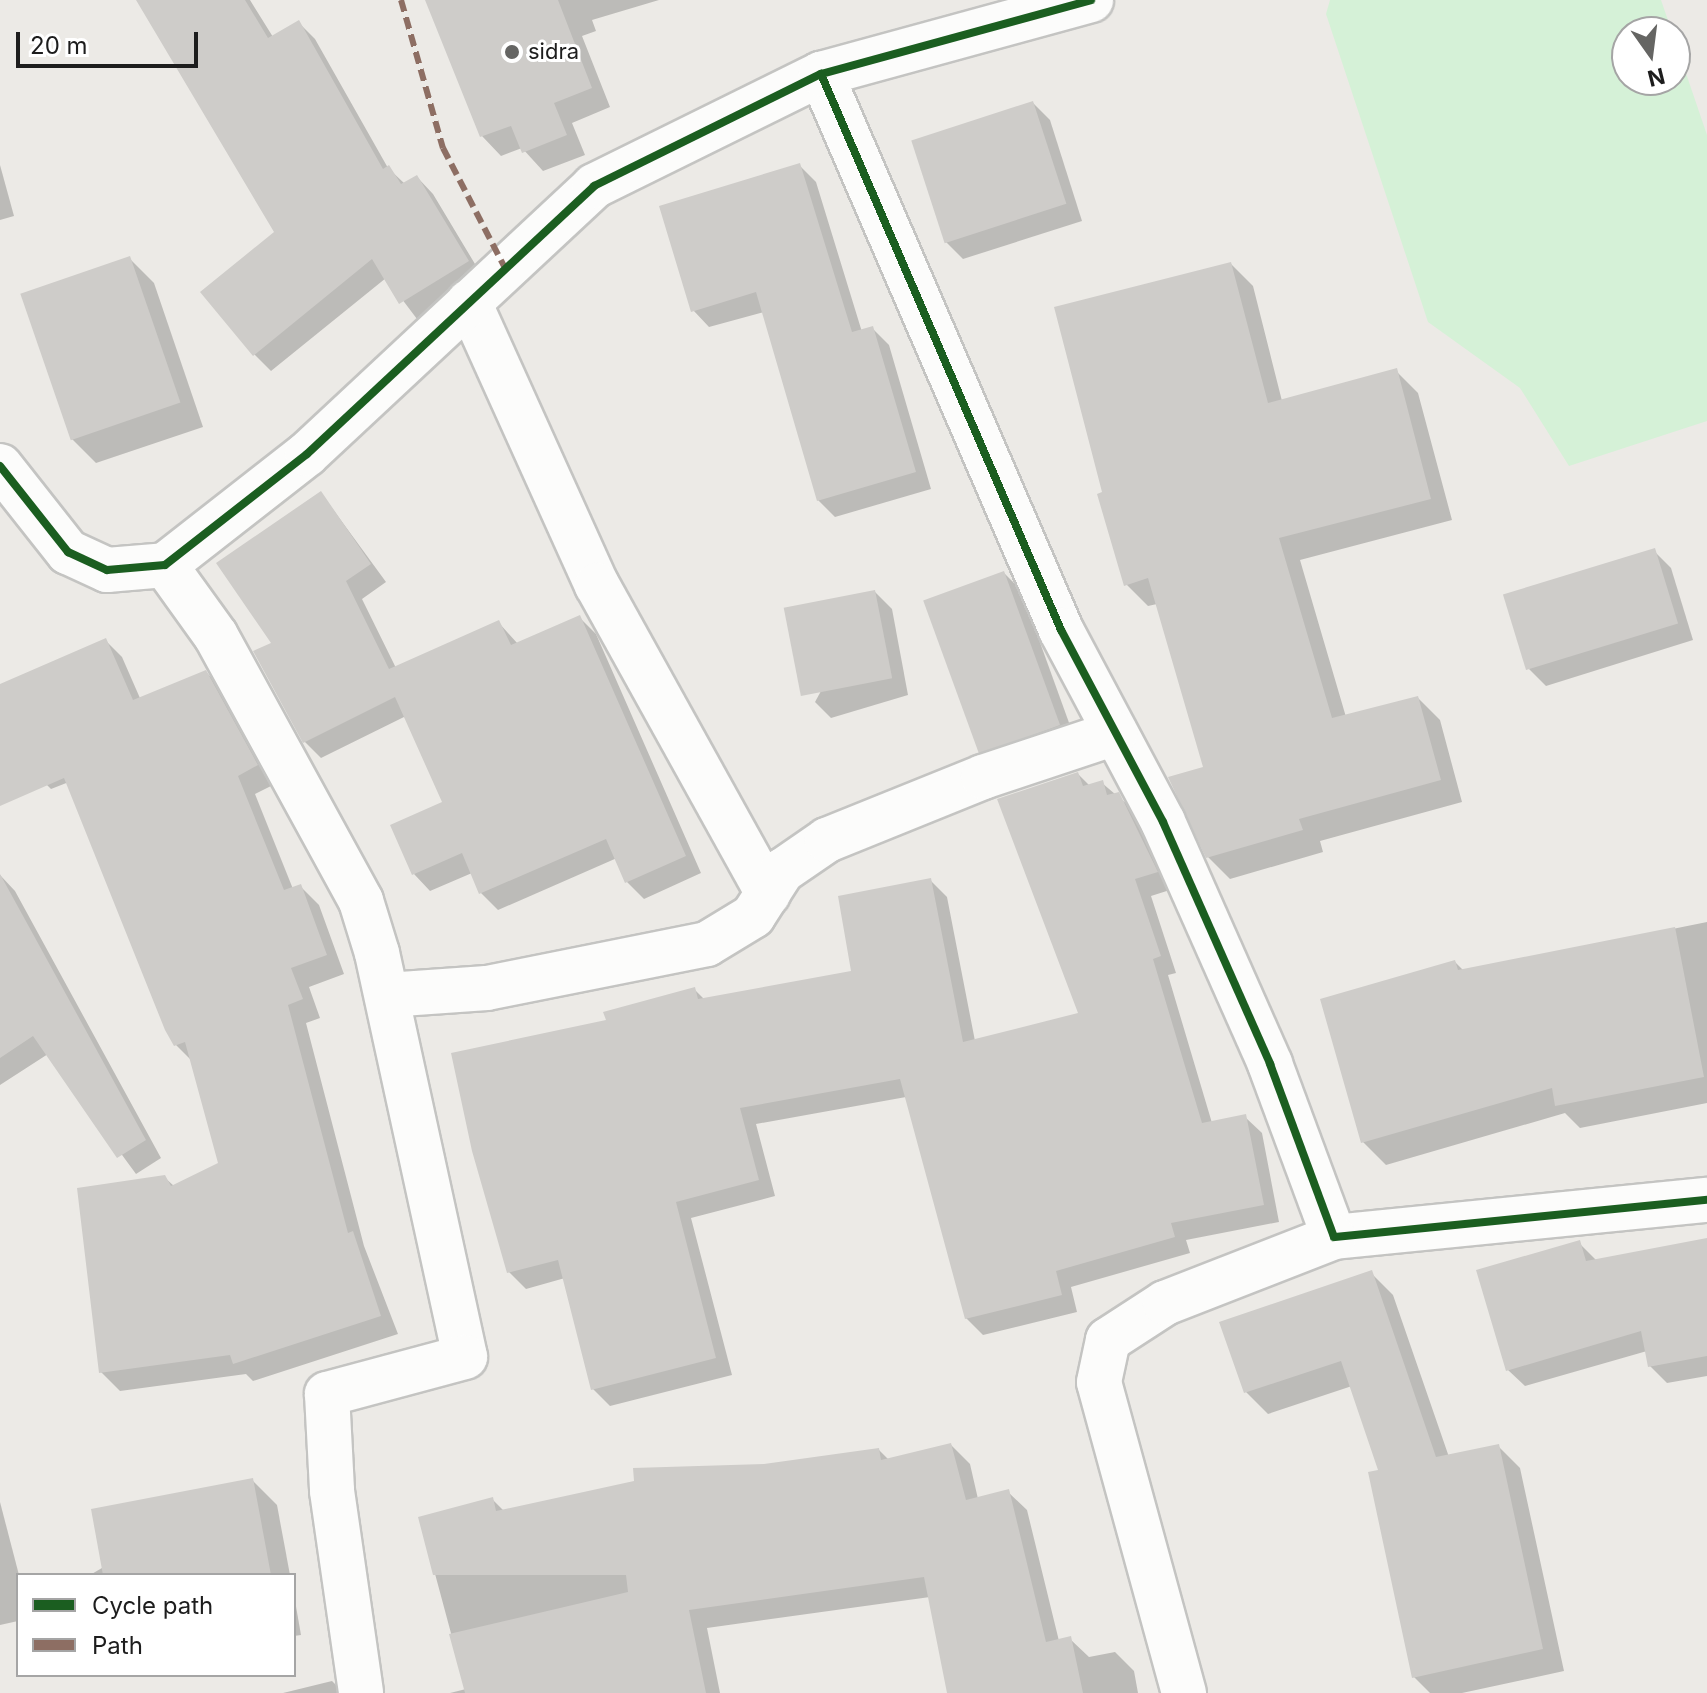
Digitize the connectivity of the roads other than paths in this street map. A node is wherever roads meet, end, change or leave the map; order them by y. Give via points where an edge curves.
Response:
1 (1091, 0) edge
2 (821, 74) junction
3 (469, 302) junction
4 (0, 466) edge
5 (165, 565) junction
6 (1115, 733) junction
7 (768, 894) junction
8 (387, 995) junction
9 (1707, 1200) edge
10 (1334, 1237) junction
11 (361, 1693) edge
12 (1184, 1693) edge

1 - 2 street
2 - 3 street via 594,186
2 - 6 street via 1061,630
3 - 5 street via 307,454
3 - 7 street via 597,585
4 - 5 street via 68,552 107,570
5 - 8 street via 216,636 342,860 361,901
6 - 7 street via 983,777 827,840 782,871
6 - 10 street via 1163,822 1270,1064
7 - 8 street via 753,916 707,944 487,988
8 - 11 street via 465,1357 327,1394 332,1491
9 - 10 street
10 - 12 street via 1165,1303 1108,1340 1099,1382

